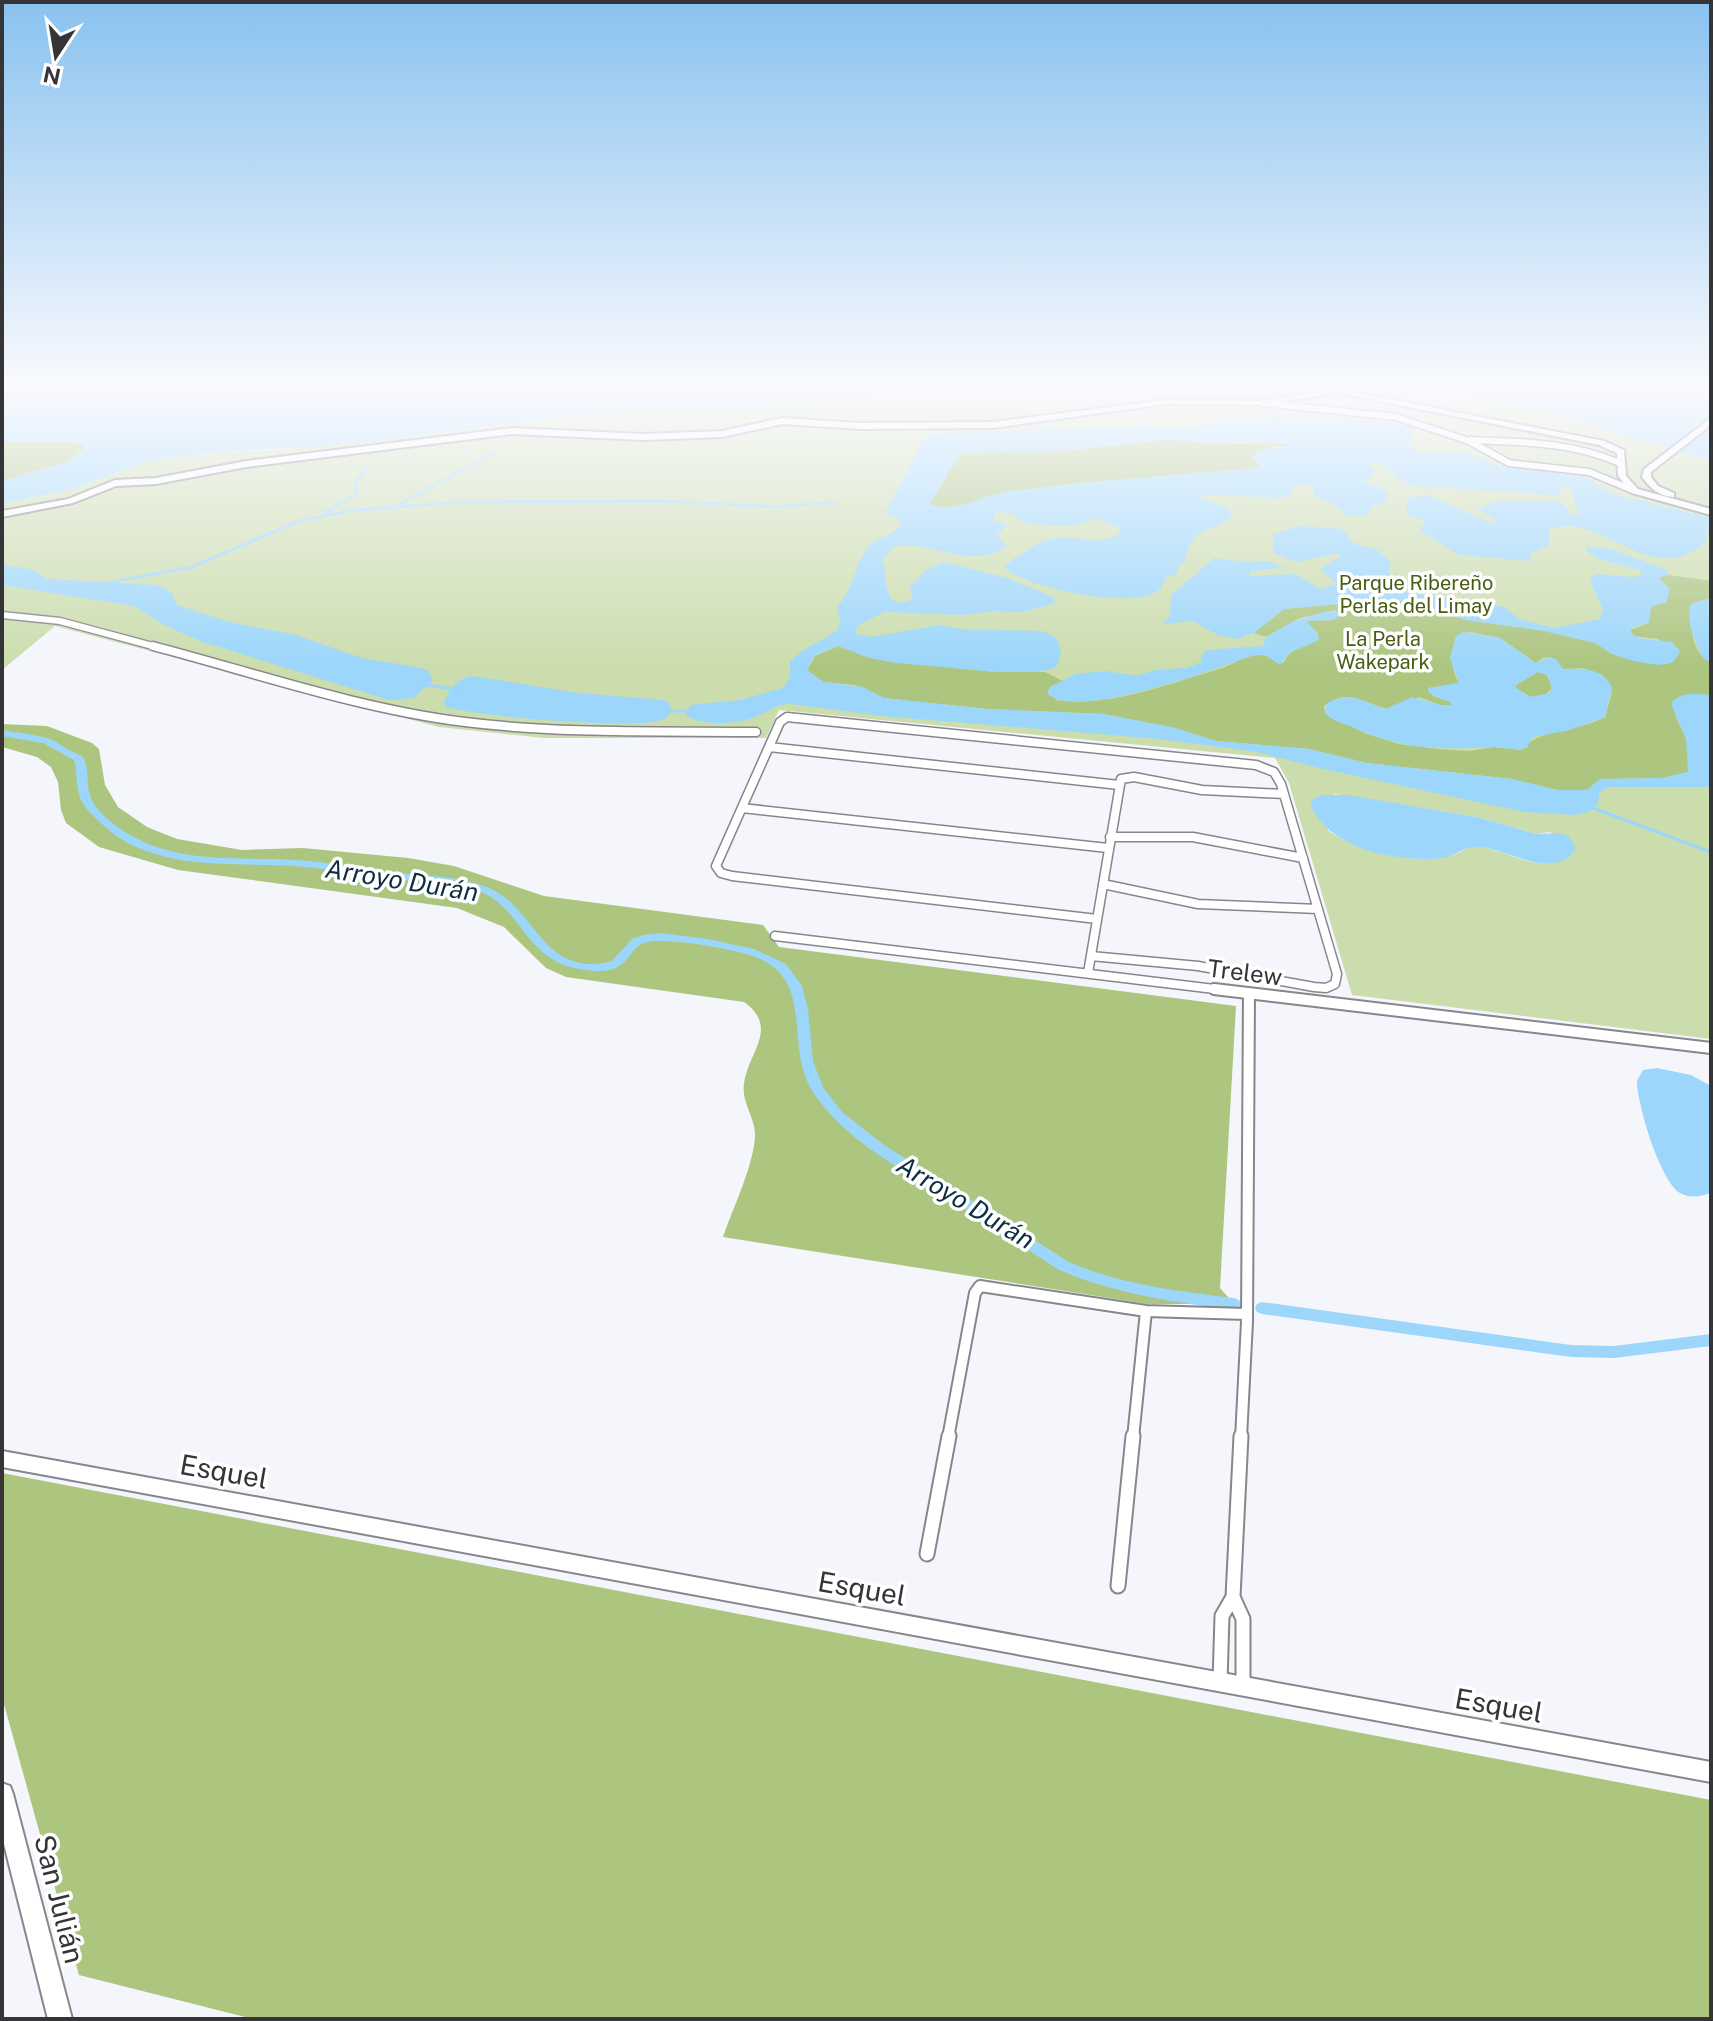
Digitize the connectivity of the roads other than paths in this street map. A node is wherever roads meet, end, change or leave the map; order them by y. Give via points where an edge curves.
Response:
1 (170, 478) edge
2 (1602, 478) edge
3 (1623, 478) edge
4 (1647, 478) edge
5 (1635, 491) junction
6 (1711, 506) edge
7 (1711, 512) edge
8 (2, 514) edge
9 (2, 615) edge
10 (756, 732) dead end
11 (769, 747) junction
12 (1119, 785) junction
13 (1284, 794) junction
14 (742, 808) junction
15 (1110, 837) junction
16 (1108, 848) junction
17 (1303, 858) junction
18 (1103, 884) junction
19 (1318, 909) junction
20 (1097, 919) junction
21 (775, 936) dead end
22 (1091, 956) junction
23 (1088, 973) junction
24 (1249, 993) junction
25 (1711, 1048) edge
26 (1146, 1311) junction
27 (1247, 1314) junction
28 (2, 1459) edge
29 (927, 1554) dead end
30 (1118, 1586) dead end
31 (1233, 1597) junction
32 (1220, 1682) junction
33 (1243, 1687) junction
34 (1711, 1772) edge
35 (2, 1794) edge
36 (60, 2019) edge

1 - 8 street via 115,483 70,501
2 - 5 street
3 - 5 street
4 - 6 street via 1669,494
5 - 7 street
9 - 10 street via 69,623 362,702 450,720 559,730
11 - 12 street
11 - 13 street via 782,720 793,717 1256,765 1274,772
11 - 14 street
12 - 13 street via 1125,777 1134,777 1195,789
12 - 15 street
13 - 17 street
14 - 16 street
14 - 20 street via 716,866 726,875
15 - 16 street
15 - 17 street via 1193,837
16 - 18 street
17 - 19 street
18 - 19 street via 1208,905
18 - 20 street
19 - 22 street via 1338,978 1326,988 1198,966
20 - 22 street
21 - 23 street, Trelew
22 - 23 street
23 - 24 street, Trelew
24 - 25 street, Trelew
24 - 27 street
26 - 27 street
26 - 29 street via 995,1286 977,1289
26 - 30 street
27 - 31 street
28 - 32 street, Esquel
31 - 32 street via 1222,1616
31 - 33 street via 1243,1619
32 - 33 street, Esquel
33 - 34 street, Esquel
35 - 36 street, San Julián

